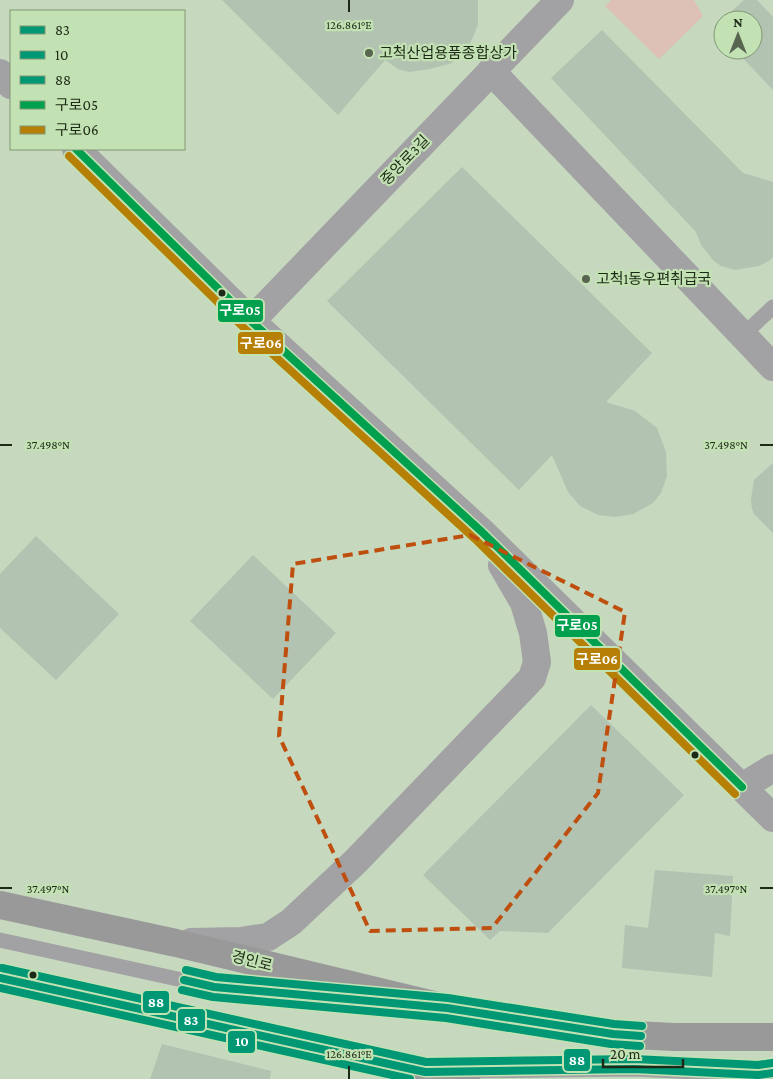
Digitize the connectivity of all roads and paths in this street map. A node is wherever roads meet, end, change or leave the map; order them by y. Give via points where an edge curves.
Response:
1 (560, 0) edge
2 (491, 71) junction
3 (0, 74) edge
4 (10, 84) edge
5 (77, 150) edge
6 (773, 306) edge
7 (251, 321) junction
8 (743, 335) junction
9 (773, 367) edge
10 (482, 532) junction
11 (773, 768) edge
12 (742, 787) junction
13 (773, 818) edge
14 (0, 905) edge
15 (0, 940) edge
16 (176, 943) junction
17 (0, 978) edge
18 (447, 1008) junction
19 (773, 1037) edge
20 (773, 1074) edge
21 (446, 1076) edge

1 - 2 street, 중앙로3길
2 - 7 street, 중앙로3길
2 - 8 street
3 - 4 street
5 - 7 street
6 - 8 lane
7 - 10 street
8 - 9 street
10 - 12 street
10 - 16 street via 524,603 533,632 537,662 532,678 356,861 291,922 268,937
11 - 12 street
12 - 13 street
14 - 16 main road, 경인로
15 - 18 lane via 214,987
16 - 18 main road, 경인로
17 - 21 main road
18 - 19 main road, 경인로 via 613,1034
20 - 21 lane via 634,1069

